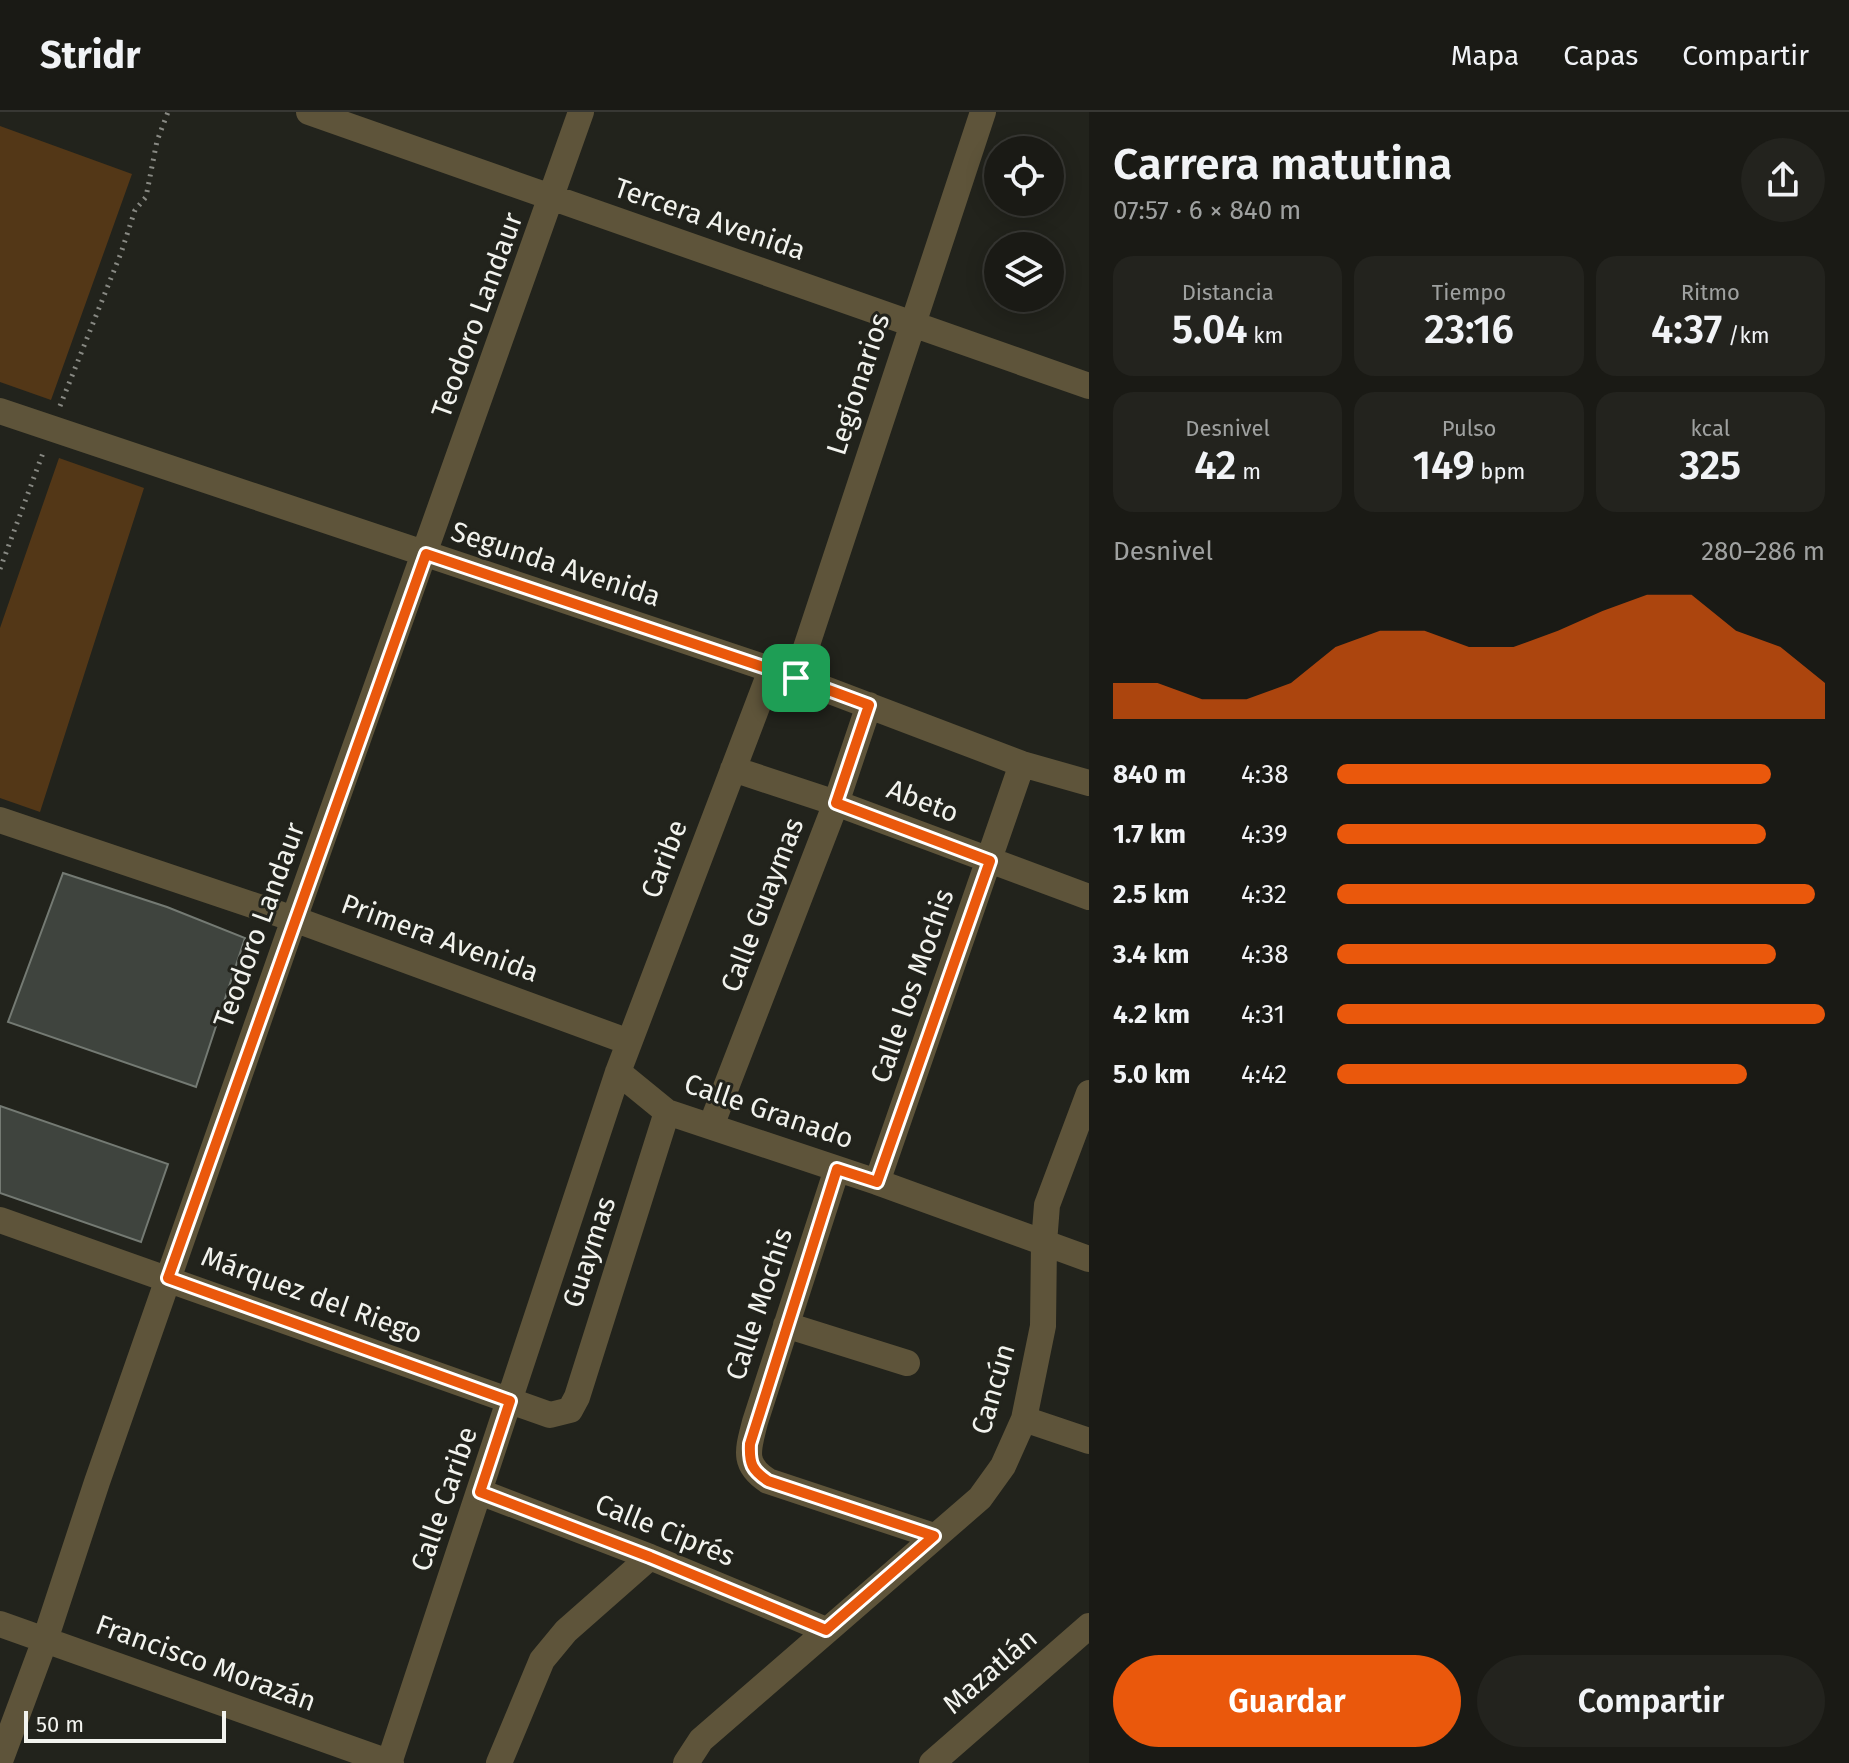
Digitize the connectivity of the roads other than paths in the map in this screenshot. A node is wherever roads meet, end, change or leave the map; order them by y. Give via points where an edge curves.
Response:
1 (309, 112) edge
2 (581, 112) edge
3 (983, 112) edge
4 (372, 122) edge
5 (553, 198) junction
6 (912, 323) junction
7 (1089, 386) edge
8 (0, 411) edge
9 (426, 554) junction
10 (784, 674) junction
11 (869, 705) junction
12 (1022, 764) junction
13 (733, 769) junction
14 (1089, 783) edge
15 (836, 803) junction
16 (0, 820) edge
17 (990, 861) junction
18 (1089, 897) edge
19 (294, 919) junction
20 (629, 1042) junction
21 (618, 1072) junction
22 (1089, 1093) edge
23 (667, 1112) junction
24 (711, 1126) junction
25 (837, 1169) junction
26 (877, 1182) junction
27 (0, 1220) edge
28 (1044, 1243) junction
29 (1089, 1259) edge
30 (168, 1278) junction
31 (786, 1325) junction
32 (907, 1363) dead end
33 (510, 1401) junction
34 (570, 1410) joint
35 (1024, 1419) junction
36 (1089, 1441) edge
37 (480, 1492) junction
38 (934, 1536) junction
39 (650, 1557) junction
40 (0, 1624) edge
41 (1089, 1626) edge
42 (826, 1630) junction
43 (45, 1640) junction
44 (0, 1761) edge
45 (390, 1763) edge
46 (499, 1763) edge
47 (686, 1763) edge
48 (932, 1763) edge

1 - 4 street, Tercera Avenida
2 - 5 street, Teodoro Landaur
3 - 6 street, Legionarios
4 - 5 street, Tercera Avenida
5 - 6 street, Tercera Avenida
5 - 9 street, Teodoro Landaur
6 - 7 street, Tercera Avenida
6 - 10 street, Legionarios
8 - 9 street, Segunda Avenida
9 - 10 street, Segunda Avenida
9 - 19 street, Teodoro Landaur
10 - 11 street, Segunda Avenida
10 - 13 street, Caribe
11 - 12 street, Segunda Avenida
11 - 15 street, Calle Guaymas
12 - 14 street, Segunda Avenida
12 - 17 street, Calle los Mochis
13 - 15 street, Abeto
13 - 20 street, Caribe
15 - 17 street, Abeto
15 - 24 street, Calle Guaymas
16 - 19 street, Primera Avenida
17 - 18 street, Abeto
17 - 26 street, Calle los Mochis
19 - 20 street, Primera Avenida
19 - 30 street, Teodoro Landaur
20 - 21 street, Caribe
21 - 23 street, Calle Granado
21 - 33 street, Calle Caribe
22 - 28 street, Cancún via 1047,1205
23 - 24 street, Calle Granado
23 - 34 street, Guaymas
24 - 25 street, Calle Granado
25 - 26 street, Calle Granado
25 - 31 street, Calle Mochis
26 - 28 street, Calle Granado
27 - 30 street, Márquez del Riego
28 - 29 street, Calle Granado
28 - 35 street, Cancún via 1043,1326
30 - 33 street, Márquez del Riego
30 - 43 street, Teodoro Landaur
31 - 32 street
31 - 38 street, Calle Mochis via 755,1422 749,1460 754,1471 768,1481
33 - 34 street, Márquez del Riego via 550,1415
33 - 37 street, Calle Caribe
35 - 36 street
35 - 38 street, Cancún via 1003,1466 980,1498
37 - 39 street, Calle Ciprés
37 - 45 street, Calle Caribe
38 - 42 street, Cancún
39 - 42 street, Calle Ciprés
39 - 46 street via 566,1631 542,1660
40 - 43 street, Francisco Morazán
41 - 48 street, Mazatlán
42 - 47 street, Cancún via 701,1740
43 - 44 street, Teodoro Landaur
43 - 45 street, Francisco Morazán

